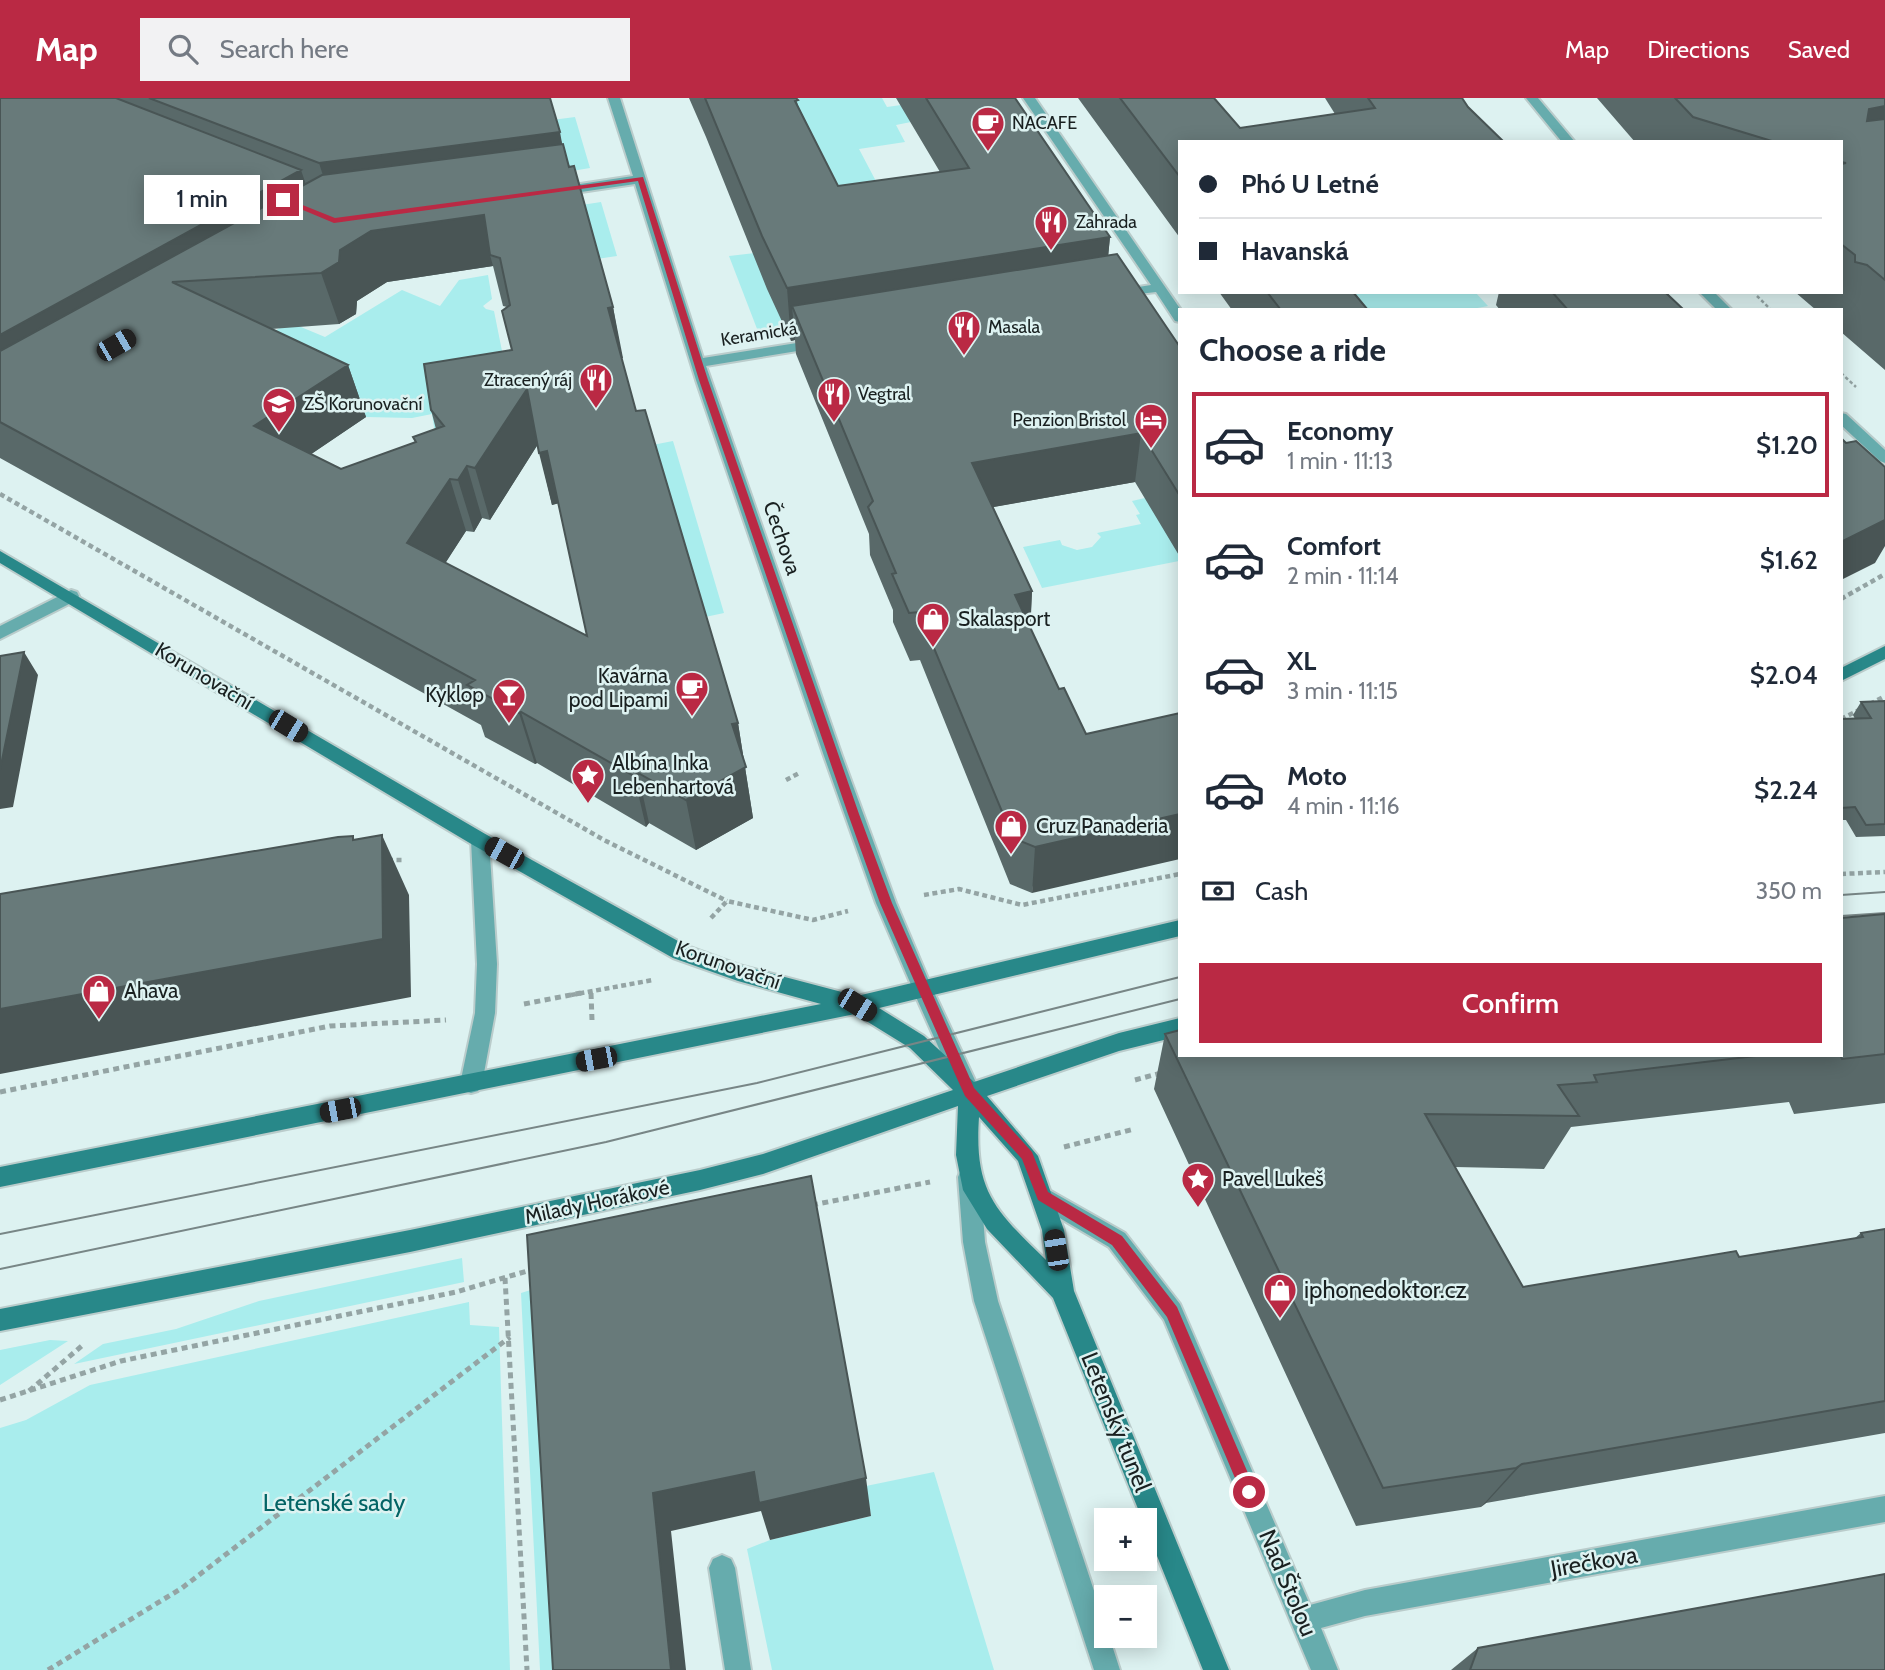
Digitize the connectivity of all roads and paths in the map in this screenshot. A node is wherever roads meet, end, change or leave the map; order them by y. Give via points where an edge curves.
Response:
1 (614, 98) edge
2 (1029, 98) edge
3 (1532, 98) edge
4 (1567, 140) edge
5 (640, 179) junction
6 (534, 194) edge
7 (1157, 288) junction
8 (1708, 294) edge
9 (1754, 294) edge
10 (1107, 296) edge
11 (1723, 308) edge
12 (1769, 308) edge
13 (1178, 315) edge
14 (838, 341) edge
15 (699, 363) junction
16 (1843, 419) edge
17 (1885, 458) edge
18 (0, 494) edge
19 (0, 555) edge
20 (1885, 575) edge
21 (71, 596) junction
22 (1843, 597) edge
23 (0, 633) edge
24 (1885, 652) edge
25 (1843, 675) edge
26 (1885, 696) edge
27 (1843, 718) edge
28 (480, 840) junction
29 (382, 859) edge
30 (405, 860) dead end
31 (1885, 872) edge
32 (1178, 874) edge
33 (1843, 874) edge
34 (921, 896) dead end
35 (727, 901) junction
36 (853, 910) dead end
37 (711, 918) dead end
38 (1178, 928) edge
39 (653, 980) dead end
40 (922, 988) junction
41 (591, 993) junction
42 (520, 1005) dead end
43 (857, 1005) junction
44 (453, 1018) dead end
45 (1178, 1027) edge
46 (593, 1031) dead end
47 (1172, 1071) edge
48 (1135, 1080) dead end
49 (471, 1084) junction
50 (0, 1091) edge
51 (970, 1092) junction
52 (1134, 1129) dead end
53 (1027, 1156) junction
54 (968, 1172) junction
55 (0, 1177) edge
56 (1042, 1196) junction
57 (802, 1207) edge
58 (543, 1266) edge
59 (505, 1278) junction
60 (1062, 1291) junction
61 (0, 1320) edge
62 (510, 1337) junction
63 (0, 1400) edge
64 (1885, 1509) edge
65 (722, 1568) dead end
66 (1303, 1620) junction
67 (48, 1670) edge
68 (527, 1670) edge
69 (738, 1670) edge
70 (1107, 1670) edge
71 (1216, 1670) edge
72 (1325, 1670) edge

1 - 5 street, Čechova
2 - 7 street
3 - 4 street
5 - 6 street
5 - 15 street, Čechova
7 - 10 street
7 - 13 street
8 - 11 street
9 - 12 path
14 - 15 street, Keramická
15 - 40 street, Čechova via 858,827
16 - 17 street
18 - 35 path via 604,841
19 - 21 main road, Korunovační
20 - 22 path
21 - 23 street
21 - 28 main road, Korunovační
24 - 25 main road
26 - 27 path
28 - 43 main road, Korunovační via 680,952
28 - 49 street via 487,964 485,1013
29 - 30 path
31 - 33 path
32 - 34 path via 1022,905 959,889
35 - 36 path via 813,920
35 - 37 path
38 - 40 main road
39 - 41 path
40 - 43 main road
40 - 51 street, Čechova
41 - 42 path
41 - 46 path
43 - 49 main road
43 - 51 main road, Korunovační via 918,1042
44 - 50 path via 330,1026
45 - 51 main road, Milady Horákové via 1119,1042
47 - 48 path
49 - 55 main road
51 - 53 main road, Letenský tunel
51 - 54 main road, Letenský tunel
51 - 61 main road, Milady Horákové via 763,1164 700,1180
52 - 53 path
53 - 56 main road, Letenský tunel
54 - 57 path
54 - 60 main road, Letenský tunel via 989,1213
54 - 70 street via 974,1242 986,1301
56 - 60 main road, Letenský tunel via 1053,1230
56 - 66 street, Nad Štolou via 1117,1240 1172,1312
58 - 59 path
59 - 62 path
59 - 63 path via 121,1361
60 - 71 main road, Letenský tunel
62 - 67 path via 182,1588
62 - 68 path
64 - 66 street, Jirečkova via 1365,1603
65 - 69 street
66 - 72 street, Nad Štolou

